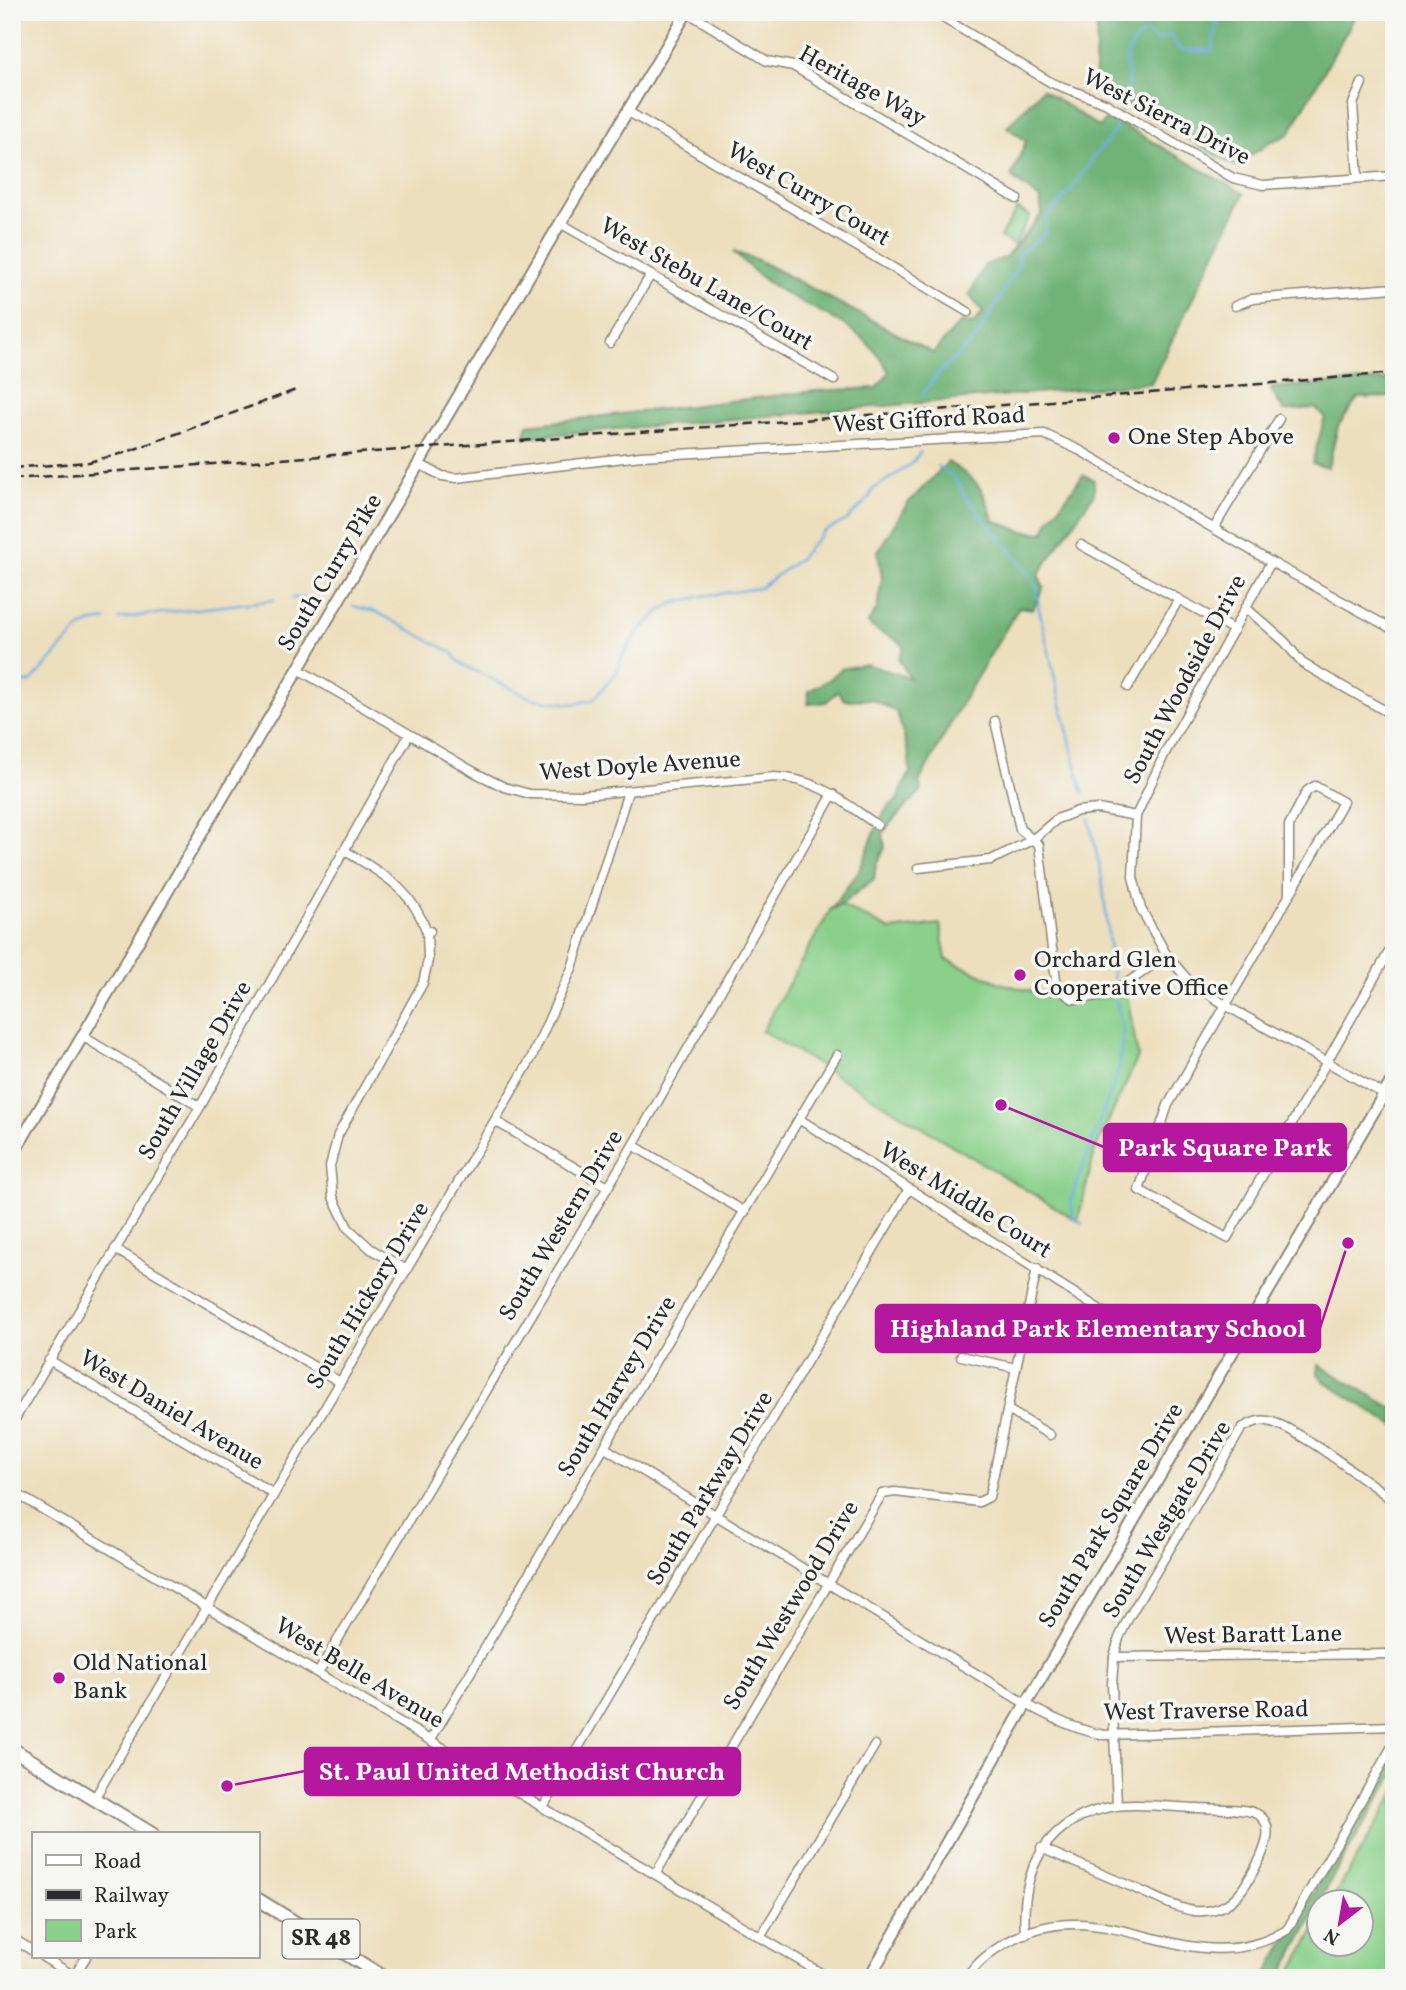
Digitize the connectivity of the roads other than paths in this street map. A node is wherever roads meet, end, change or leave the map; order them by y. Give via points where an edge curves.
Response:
1 (687, 12) edge
2 (933, 12) edge
3 (1362, 83) dead end
4 (627, 111) junction
5 (1394, 176) edge
6 (1358, 178) junction
7 (1017, 199) dead end
8 (560, 223) junction
9 (650, 276) junction
10 (1394, 288) edge
11 (1235, 306) dead end
12 (968, 312) dead end
13 (610, 343) dead end
14 (834, 380) dead end
15 (1279, 419) dead end
16 (419, 464) junction
17 (1214, 528) junction
18 (1081, 545) dead end
19 (1271, 562) junction
20 (1178, 599) junction
21 (1246, 608) junction
22 (1234, 630) junction
23 (1394, 630) edge
24 (298, 669) junction
25 (1128, 687) dead end
26 (1394, 716) edge
27 (995, 722) dead end
28 (409, 735) junction
29 (628, 792) junction
30 (832, 794) junction
31 (1136, 816) junction
32 (877, 825) dead end
33 (1032, 840) junction
34 (344, 850) junction
35 (918, 868) dead end
36 (1289, 896) junction
37 (1394, 943) edge
38 (1166, 954) junction
39 (1226, 1005) junction
40 (82, 1036) junction
41 (837, 1055) dead end
42 (1326, 1061) junction
43 (1394, 1077) edge
44 (1384, 1094) junction
45 (200, 1107) junction
46 (799, 1119) junction
47 (495, 1121) junction
48 (633, 1145) junction
49 (12, 1156) edge
50 (608, 1187) junction
51 (909, 1189) junction
52 (745, 1212) junction
53 (115, 1248) junction
54 (1037, 1268) junction
55 (407, 1270) junction
56 (1110, 1316) dead end
57 (961, 1356) dead end
58 (49, 1360) junction
59 (1016, 1368) junction
60 (340, 1382) junction
61 (1008, 1410) junction
62 (12, 1424) edge
63 (1050, 1434) dead end
64 (604, 1448) junction
65 (12, 1491) edge
66 (274, 1494) junction
67 (1394, 1504) edge
68 (718, 1515) junction
69 (828, 1584) junction
70 (208, 1606) junction
71 (1394, 1654) edge
72 (1114, 1657) junction
73 (318, 1673) junction
74 (1026, 1704) junction
75 (1394, 1726) edge
76 (1114, 1734) junction
77 (431, 1739) junction
78 (1394, 1743) edge
79 (875, 1745) dead end
80 (12, 1749) edge
81 (94, 1799) junction
82 (1117, 1806) junction
83 (543, 1807) junction
84 (149, 1832) edge
85 (1041, 1848) junction
86 (656, 1873) junction
87 (259, 1900) edge
88 (1025, 1934) junction
89 (1082, 1934) dead end
90 (761, 1936) junction
91 (12, 1938) edge
92 (1272, 1949) dead end
93 (32, 1950) edge
94 (45, 1958) edge
95 (85, 1958) edge
96 (75, 1977) edge
97 (384, 1978) edge
98 (829, 1978) edge
99 (869, 1978) edge
100 (967, 1978) edge

1 - 4 main road, South Curry Pike
1 - 7 street, Heritage Way via 767,61 793,66
2 - 6 street, West Sierra Drive via 1052,83 1116,109 1233,178 1264,185
3 - 6 street via 1353,104
4 - 8 main road, South Curry Pike
4 - 12 street, West Curry Court
5 - 6 street, West Sierra Drive
8 - 9 street, West Stebu Lane/Court
8 - 16 main road, South Curry Pike
9 - 13 street
9 - 14 street, West Stebu Lane/Court
10 - 11 street via 1252,299
15 - 17 street
16 - 17 street, West Gifford Road via 456,478 641,456 1044,434
16 - 24 main road, South Curry Pike
17 - 19 street, West Gifford Road
18 - 20 street
19 - 21 street, South Woodside Drive
19 - 23 street, West Gifford Road
20 - 22 street
20 - 25 street
21 - 22 street, South Woodside Drive
21 - 26 street via 1302,663
22 - 31 street, South Woodside Drive via 1165,753
24 - 28 street, West Doyle Avenue
24 - 40 main road, South Curry Pike
27 - 33 street via 1020,829
28 - 29 street, West Doyle Avenue via 490,781 517,791 545,796
28 - 34 street, South Village Drive
29 - 30 street, West Doyle Avenue via 774,777 800,779
29 - 47 street, South Hickory Drive via 566,986
30 - 32 street, West Doyle Avenue
30 - 48 street, South Western Drive
31 - 33 street via 1098,809 1078,811 1056,819
31 - 38 street via 1133,877 1141,909
33 - 35 street via 991,860
33 - 38 street via 1039,845 1057,988 1073,999 1105,994 1127,985
34 - 45 street, South Village Drive
34 - 55 street via 394,882 411,899 429,931 422,987 338,1135 330,1177 331,1198 354,1235
36 - 36 street via 1289,825 1307,791 1315,786 1343,802
36 - 39 street
37 - 42 street
38 - 39 street via 1188,980
39 - 42 street
39 - 42 street via 1168,1105 1139,1190 1227,1238
40 - 45 street
40 - 49 main road, South Curry Pike
41 - 46 street, South Harvey Drive
42 - 44 street
43 - 44 main road, South Park Square Drive
44 - 74 main road, South Park Square Drive
45 - 53 street, South Village Drive
46 - 51 street, West Middle Court
46 - 52 street, South Harvey Drive
47 - 50 street
47 - 55 street, South Hickory Drive
48 - 50 street, South Western Drive
48 - 52 street
50 - 73 street, South Western Drive
51 - 54 street, West Middle Court
51 - 68 street, South Parkway Drive
52 - 64 street, South Harvey Drive
53 - 58 street, South Village Drive
53 - 60 street
54 - 56 street, West Middle Court
54 - 59 street, South Westwood Drive
55 - 60 street, South Hickory Drive
57 - 59 street
58 - 62 street, South Village Drive
58 - 66 street, West Daniel Avenue
59 - 61 street, South Westwood Drive
60 - 66 street, South Hickory Drive
61 - 63 street
61 - 69 street, South Westwood Drive via 986,1500 886,1492 878,1498
64 - 68 street, West Traverse Road
64 - 77 street, South Harvey Drive
65 - 70 street, West Belle Avenue
66 - 70 street, South Hickory Drive
67 - 72 street, South Westgate Drive via 1291,1431 1269,1421 1255,1421 1242,1428 1129,1617
68 - 69 street, West Traverse Road
68 - 83 street, South Parkway Drive
69 - 74 street, West Traverse Road
69 - 86 street, South Westwood Drive
70 - 73 street, West Belle Avenue
70 - 81 street, South Hickory Drive
71 - 72 street, West Baratt Lane
72 - 76 street, South Westgate Drive
73 - 77 street, West Belle Avenue
74 - 76 street, West Traverse Road via 1088,1733
74 - 99 main road, South Park Square Drive
75 - 76 street, West Traverse Road
76 - 82 street, South Westgate Drive
77 - 83 street, West Belle Avenue
78 - 92 street
79 - 90 street
80 - 81 main road
81 - 84 main road
82 - 85 street via 1079,1818
82 - 85 street via 1255,1812 1266,1825 1266,1846 1237,1895 1228,1904 1206,1911 1176,1906
83 - 86 street, West Belle Avenue
85 - 88 street via 1025,1898
86 - 90 street, West Belle Avenue
87 - 97 main road, SR 48
88 - 89 street
88 - 100 street via 986,1955
90 - 98 street, West Belle Avenue
91 - 93 street
94 - 96 street
95 - 96 street

